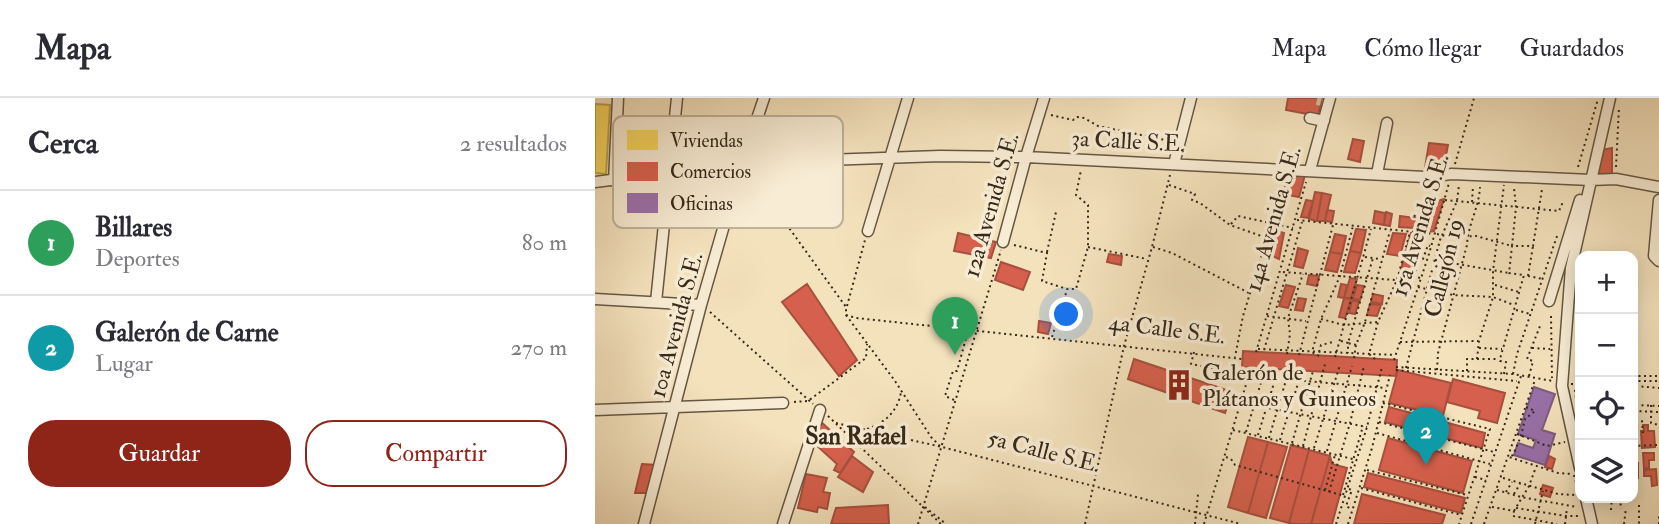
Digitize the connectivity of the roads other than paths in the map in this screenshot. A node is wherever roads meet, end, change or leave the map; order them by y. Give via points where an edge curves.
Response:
1 (618, 98) edge
2 (677, 98) edge
3 (764, 98) edge
4 (908, 98) edge
5 (1044, 98) edge
6 (1191, 98) edge
7 (1610, 98) edge
8 (1328, 103) edge
9 (617, 116) edge
10 (675, 116) edge
11 (758, 116) edge
12 (1310, 118) dead end
13 (1324, 121) junction
14 (1387, 123) dead end
15 (1307, 135) dead end
16 (1321, 143) junction
17 (891, 157) junction
18 (1025, 157) junction
19 (843, 159) edge
20 (1174, 164) junction
21 (1310, 170) junction
22 (1377, 174) junction
23 (1583, 180) junction
24 (613, 181) edge
25 (595, 182) edge
26 (1659, 187) edge
27 (1659, 200) edge
28 (664, 228) edge
29 (723, 228) edge
30 (868, 231) road end
31 (1003, 242) road end
32 (1659, 261) edge
33 (595, 299) edge
34 (1549, 301) dead end
35 (656, 302) junction
36 (701, 304) junction
37 (783, 403) road end
38 (676, 406) junction
39 (595, 410) edge
40 (820, 410) dead end
41 (1575, 450) edge
42 (644, 524) edge
43 (783, 524) edge

1 - 9 street
2 - 10 street
3 - 11 street, 10a Avenida S.E.
4 - 17 street
5 - 18 street, 12a Avenida S.E.
6 - 20 street
7 - 23 street
8 - 13 street, 14a Avenida S.E.
12 - 13 street
13 - 16 street, 14a Avenida S.E.
14 - 22 street
15 - 16 street
16 - 21 street, 14a Avenida S.E.
17 - 18 street, 3a Calle S.E.
17 - 19 street, 3a Calle S.E.
17 - 30 street
18 - 20 street, 3a Calle S.E.
18 - 31 street, 12a Avenida S.E.
20 - 21 street, 3a Calle S.E.
21 - 22 street, 3a Calle S.E.
22 - 23 street, 3a Calle S.E.
23 - 26 street, 3a Calle S.E. via 1616,179
23 - 34 street
23 - 41 street via 1557,383
24 - 25 street, 3a Calle S.E.
27 - 32 street via 1654,256
28 - 35 street
29 - 36 street, 10a Avenida S.E.
33 - 35 street
35 - 36 street
36 - 38 street, 10a Avenida S.E.
37 - 38 street
38 - 39 street
38 - 42 street, 10a Avenida S.E.
40 - 43 street

